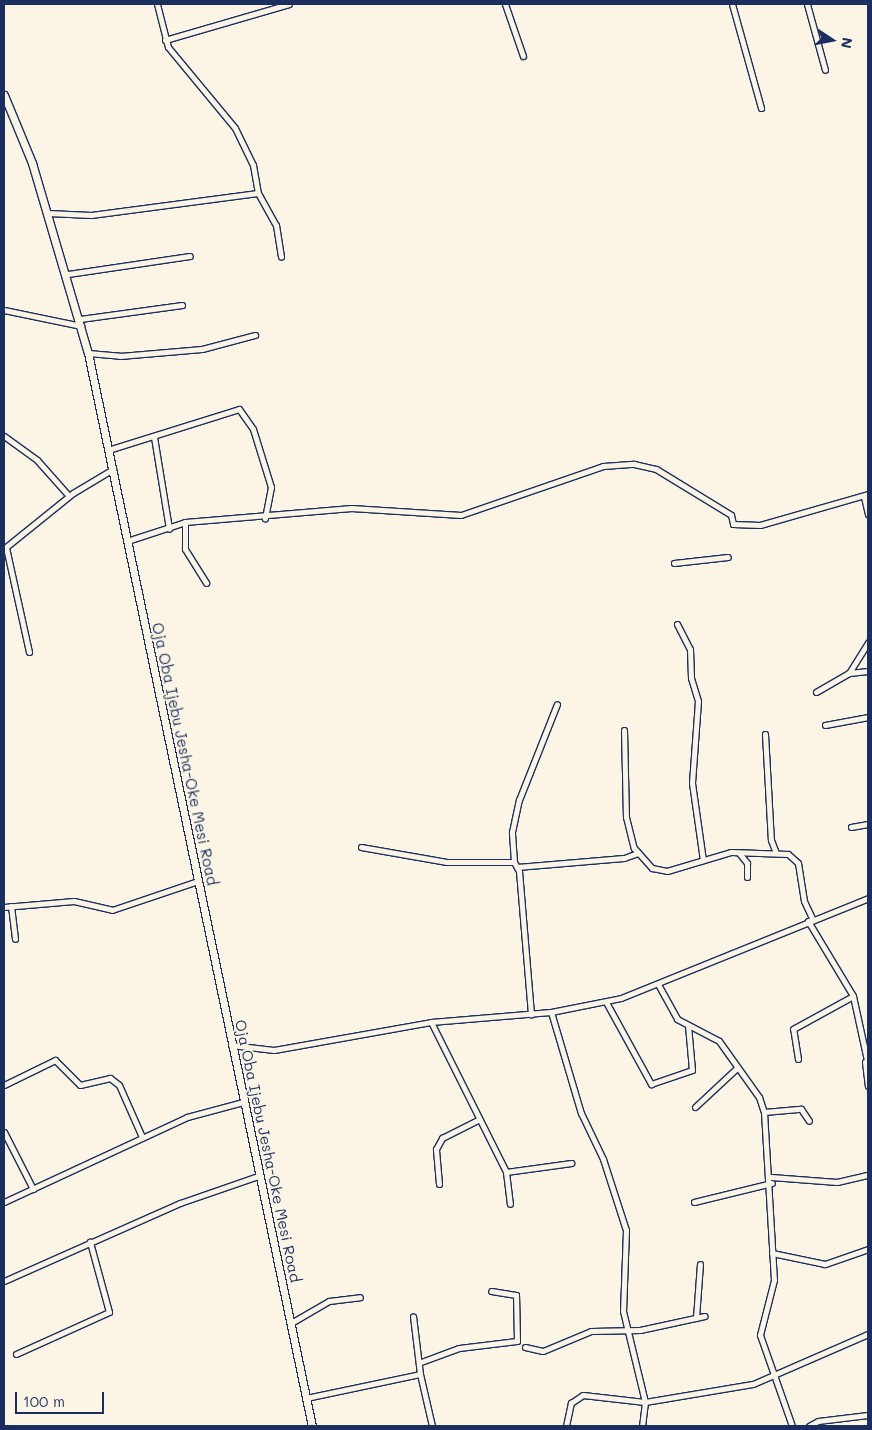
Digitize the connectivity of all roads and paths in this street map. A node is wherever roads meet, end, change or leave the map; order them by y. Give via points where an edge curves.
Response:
1 (157, 4) edge
2 (289, 4) edge
3 (505, 4) edge
4 (732, 4) edge
5 (807, 4) edge
6 (165, 40) junction
7 (523, 56) dead end
8 (826, 70) dead end
9 (4, 96) edge
10 (761, 108) dead end
11 (258, 193) junction
12 (48, 213) junction
13 (190, 256) dead end
14 (281, 257) dead end
15 (68, 274) junction
16 (182, 305) dead end
17 (4, 310) edge
18 (81, 323) junction
19 (255, 334) dead end
20 (88, 353) junction
21 (4, 436) edge
22 (154, 437) junction
23 (108, 450) junction
24 (113, 470) junction
25 (866, 495) edge
26 (69, 496) junction
27 (868, 515) edge
28 (264, 518) junction
29 (184, 522) junction
30 (169, 529) junction
31 (127, 541) junction
32 (5, 548) edge
33 (728, 557) dead end
34 (674, 563) dead end
35 (206, 583) dead end
36 (678, 624) dead end
37 (868, 642) edge
38 (29, 652) dead end
39 (868, 671) edge
40 (849, 673) junction
41 (816, 692) dead end
42 (557, 704) dead end
43 (868, 717) edge
44 (824, 725) dead end
45 (624, 730) dead end
46 (765, 734) dead end
47 (868, 824) edge
48 (851, 827) dead end
49 (361, 847) dead end
50 (638, 852) junction
51 (739, 853) junction
52 (776, 853) junction
53 (758, 856) junction
54 (703, 860) junction
55 (515, 864) junction
56 (747, 864) junction
57 (747, 878) dead end
58 (198, 881) junction
59 (868, 898) edge
60 (11, 906) junction
61 (4, 907) edge
62 (811, 920) junction
63 (15, 939) dead end
64 (659, 986) junction
65 (853, 996) junction
66 (606, 1002) junction
67 (551, 1012) junction
68 (531, 1015) junction
69 (431, 1022) junction
70 (688, 1025) junction
71 (866, 1041) edge
72 (231, 1045) junction
73 (798, 1059) dead end
74 (868, 1065) edge
75 (737, 1068) junction
76 (4, 1085) edge
77 (868, 1086) edge
78 (243, 1102) junction
79 (695, 1107) dead end
80 (764, 1112) junction
81 (478, 1120) junction
82 (809, 1121) dead end
83 (4, 1132) edge
84 (142, 1137) junction
85 (571, 1163) dead end
86 (506, 1172) junction
87 (868, 1175) edge
88 (258, 1176) junction
89 (771, 1177) junction
90 (772, 1183) junction
91 (439, 1184) dead end
92 (33, 1189) junction
93 (4, 1202) edge
94 (694, 1202) dead end
95 (510, 1204) dead end
96 (90, 1242) junction
97 (868, 1249) edge
98 (772, 1253) junction
99 (700, 1264) dead end
100 (4, 1281) edge
101 (491, 1291) dead end
102 (360, 1297) dead end
103 (413, 1316) dead end
104 (705, 1316) dead end
105 (696, 1318) junction
106 (291, 1323) junction
107 (627, 1330) junction
108 (868, 1334) edge
109 (525, 1347) dead end
110 (16, 1354) dead end
111 (421, 1362) junction
112 (420, 1374) junction
113 (774, 1376) junction
114 (306, 1398) junction
115 (645, 1402) junction
116 (868, 1415) edge
117 (312, 1426) edge
118 (432, 1426) edge
119 (566, 1426) edge
120 (642, 1426) edge
121 (792, 1426) edge
122 (809, 1426) edge

1 - 6 street
2 - 6 street
3 - 7 street
4 - 10 street
5 - 8 street
6 - 11 street via 235,128 253,165
9 - 12 main road, Oja Oba Ijebu Jesha-Oke Mesi Road
11 - 12 street via 91,215
11 - 14 street via 276,225
12 - 15 main road, Oja Oba Ijebu Jesha-Oke Mesi Road
13 - 15 street
15 - 18 main road, Oja Oba Ijebu Jesha-Oke Mesi Road
16 - 18 street
17 - 18 street
18 - 20 main road, Oja Oba Ijebu Jesha-Oke Mesi Road
19 - 20 street via 202,349 120,356
20 - 23 main road, Oja Oba Ijebu Jesha-Oke Mesi Road
21 - 26 street via 19,444
22 - 23 street
22 - 28 street via 241,411 253,429 271,487
22 - 30 street
23 - 24 main road, Oja Oba Ijebu Jesha-Oke Mesi Road
24 - 26 street
24 - 31 main road, Oja Oba Ijebu Jesha-Oke Mesi Road
25 - 27 street
25 - 28 street via 760,525 733,524 732,515 716,505 656,469 634,464 594,468 461,515 351,508
26 - 32 street
28 - 29 street
29 - 30 street
29 - 35 street via 185,549
30 - 31 street
31 - 58 main road, Oja Oba Ijebu Jesha-Oke Mesi Road
32 - 38 street
33 - 34 street
36 - 54 street via 690,649 691,678 698,700 692,783
37 - 40 street
39 - 40 street
40 - 41 street
42 - 55 street via 519,800 512,832
43 - 44 street
45 - 50 street via 626,817
46 - 52 street via 771,840
47 - 48 street
49 - 55 street via 448,862
50 - 54 street via 660,871
50 - 55 street via 624,858
51 - 53 street
51 - 54 street
51 - 56 street
52 - 53 street
52 - 62 street via 792,856 798,863 804,901
53 - 56 street
55 - 68 street
56 - 57 street
58 - 60 street via 112,910 74,902
58 - 72 main road, Oja Oba Ijebu Jesha-Oke Mesi Road
59 - 62 street
60 - 61 street
60 - 63 street
62 - 64 street
62 - 65 street
64 - 66 street
64 - 70 street via 677,1019
65 - 71 street
65 - 73 street via 793,1029
66 - 67 street
66 - 70 street via 651,1084 692,1070
67 - 68 street
67 - 107 street via 581,1113 603,1159 626,1230 622,1283
68 - 69 street
69 - 72 street via 274,1050
69 - 81 street
70 - 75 street via 714,1035
71 - 74 street
71 - 77 street
72 - 78 main road, Oja Oba Ijebu Jesha-Oke Mesi Road
75 - 79 street
75 - 80 street via 759,1097
76 - 84 street via 54,1060 80,1085 110,1078 119,1085
78 - 84 street via 187,1117
78 - 88 main road, Oja Oba Ijebu Jesha-Oke Mesi Road
80 - 82 street via 800,1108
80 - 89 street
81 - 86 street
81 - 91 street via 442,1138 436,1149
83 - 92 street
84 - 92 street
85 - 86 street
86 - 95 street
87 - 89 street via 837,1182
88 - 96 street
88 - 106 main road, Oja Oba Ijebu Jesha-Oke Mesi Road
89 - 90 street
90 - 94 street
90 - 98 street
92 - 93 street
96 - 100 street
96 - 110 street via 109,1312
97 - 98 street via 825,1264
98 - 113 street via 774,1280 760,1335
99 - 105 street
101 - 111 street via 516,1295 517,1341 459,1348
102 - 106 street via 329,1300
103 - 111 street
104 - 105 street
105 - 107 street
106 - 114 main road, Oja Oba Ijebu Jesha-Oke Mesi Road
107 - 109 street via 591,1331 544,1352
107 - 115 street
108 - 113 street
111 - 112 street
112 - 114 street
112 - 118 street
113 - 115 street via 753,1384
113 - 121 street
114 - 117 main road, Oja Oba Ijebu Jesha-Oke Mesi Road
115 - 119 street via 583,1395 571,1403
115 - 120 street
116 - 122 street via 818,1421

